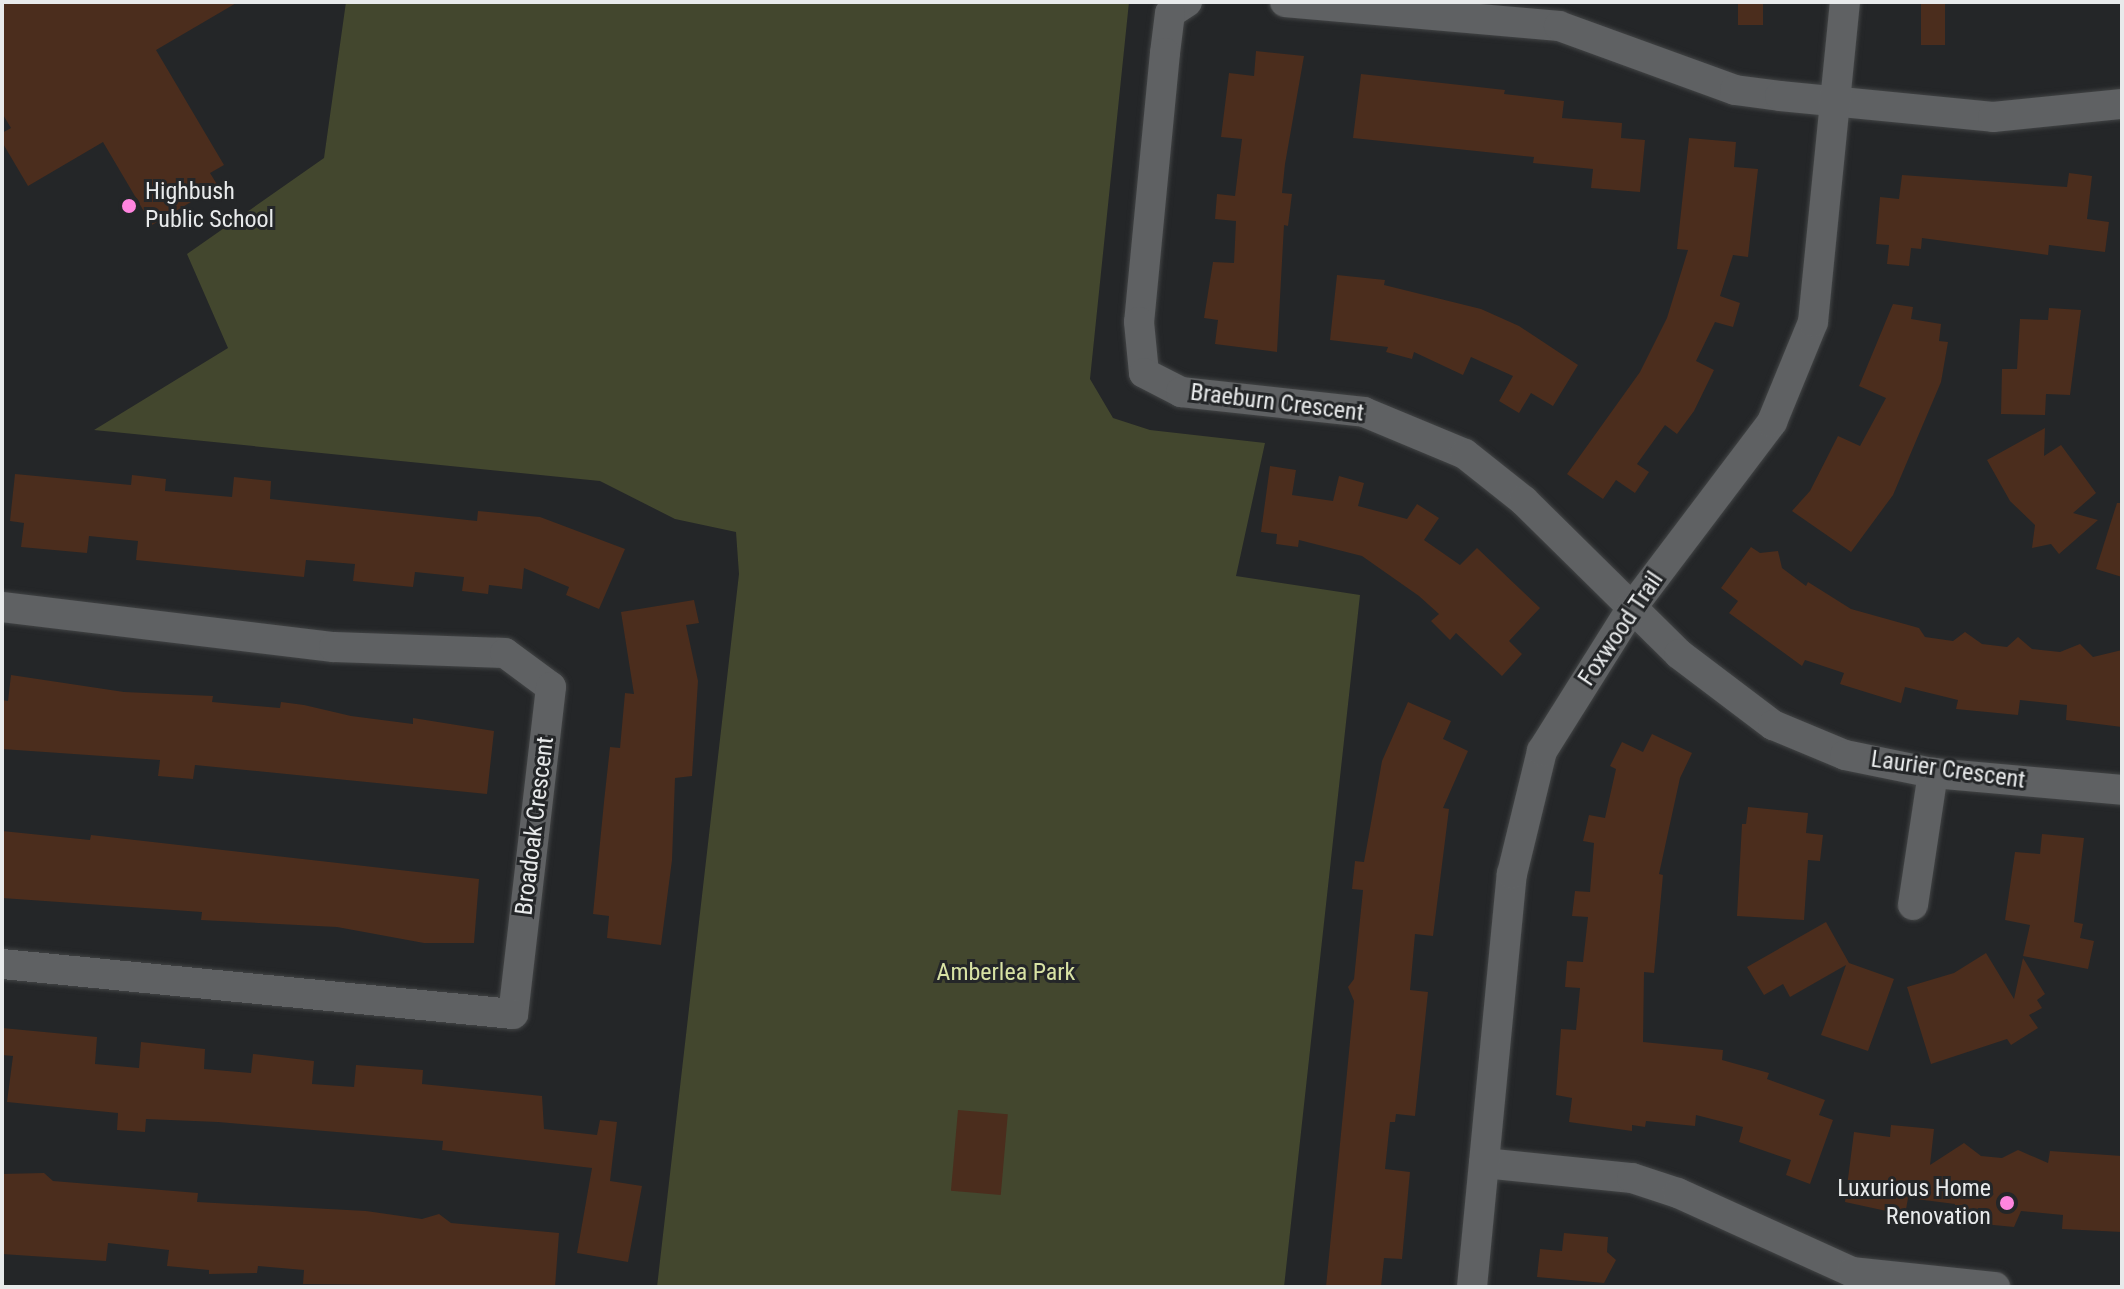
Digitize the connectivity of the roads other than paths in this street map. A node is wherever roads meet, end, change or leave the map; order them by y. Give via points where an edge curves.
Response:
1 (1187, 2) edge
2 (1285, 2) edge
3 (1845, 2) edge
4 (1834, 99) junction
5 (2122, 104) edge
6 (1633, 606) junction
7 (2, 607) edge
8 (1933, 773) junction
9 (2122, 790) edge
10 (1913, 905) dead end
11 (2, 964) edge
12 (1484, 1163) junction
13 (1472, 1287) edge
14 (1995, 1287) edge

1 - 6 street, Braeburn Crescent via 1170,13 1165,53 1139,322 1144,373 1181,392 1364,412 1416,429 1465,454 1524,501
2 - 4 street via 1559,26 1735,90
3 - 4 street, Foxwood Trail
4 - 5 street via 1993,117
4 - 6 street, Foxwood Trail via 1813,322 1772,422
6 - 8 street, Laurier Crescent via 1722,691 1773,725 1845,755
6 - 12 street, Foxwood Trail via 1542,751 1512,874
7 - 11 street, Broadoak Crescent via 334,647 505,653 551,687 513,1014
8 - 9 street, Laurier Crescent
8 - 10 street
12 - 13 street, Foxwood Trail
12 - 14 street via 1632,1178 1678,1193 1852,1272

